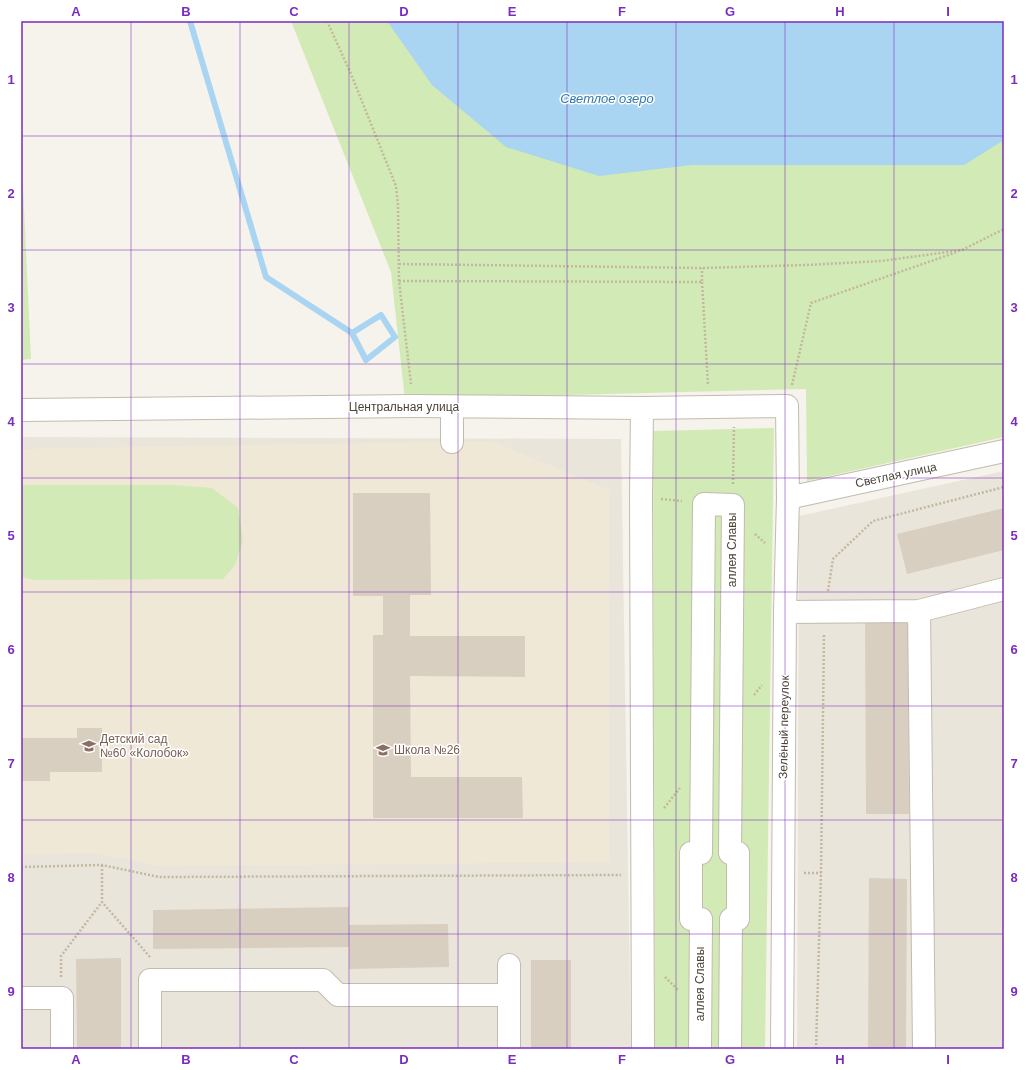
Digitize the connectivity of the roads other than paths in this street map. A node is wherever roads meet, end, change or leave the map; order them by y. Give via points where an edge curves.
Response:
1 (452, 406) junction
2 (787, 406) joint
3 (642, 408) junction
4 (21, 410) edge
5 (452, 442) dead end
6 (1004, 451) edge
7 (788, 498) junction
8 (1004, 589) edge
9 (919, 611) junction
10 (786, 612) junction
11 (701, 853) junction
12 (730, 853) junction
13 (701, 919) junction
14 (731, 919) junction
15 (509, 964) dead end
16 (509, 995) junction
17 (21, 998) edge
18 (62, 1049) edge
19 (150, 1049) edge
20 (509, 1049) edge
21 (643, 1049) edge
22 (700, 1049) edge
23 (730, 1049) edge
24 (782, 1049) edge
25 (924, 1049) edge

1 - 3 street, Центральная улица
1 - 4 street, Центральная улица
1 - 5 street
2 - 3 street, Центральная улица
2 - 7 street, Зелёный переулок
3 - 21 street
6 - 7 street, Светлая улица
7 - 10 street, Зелёный переулок
8 - 9 street
9 - 10 street
9 - 25 street
10 - 24 street, Зелёный переулок
11 - 12 street
11 - 12 street, аллея Славы via 704,504 733,509
11 - 13 street via 691,853 691,918
12 - 14 street via 738,853 738,919
13 - 14 street
13 - 22 street, аллея Славы
14 - 23 street
15 - 16 street
16 - 19 street via 338,995 323,980 150,980
16 - 20 street
17 - 18 street via 62,998

